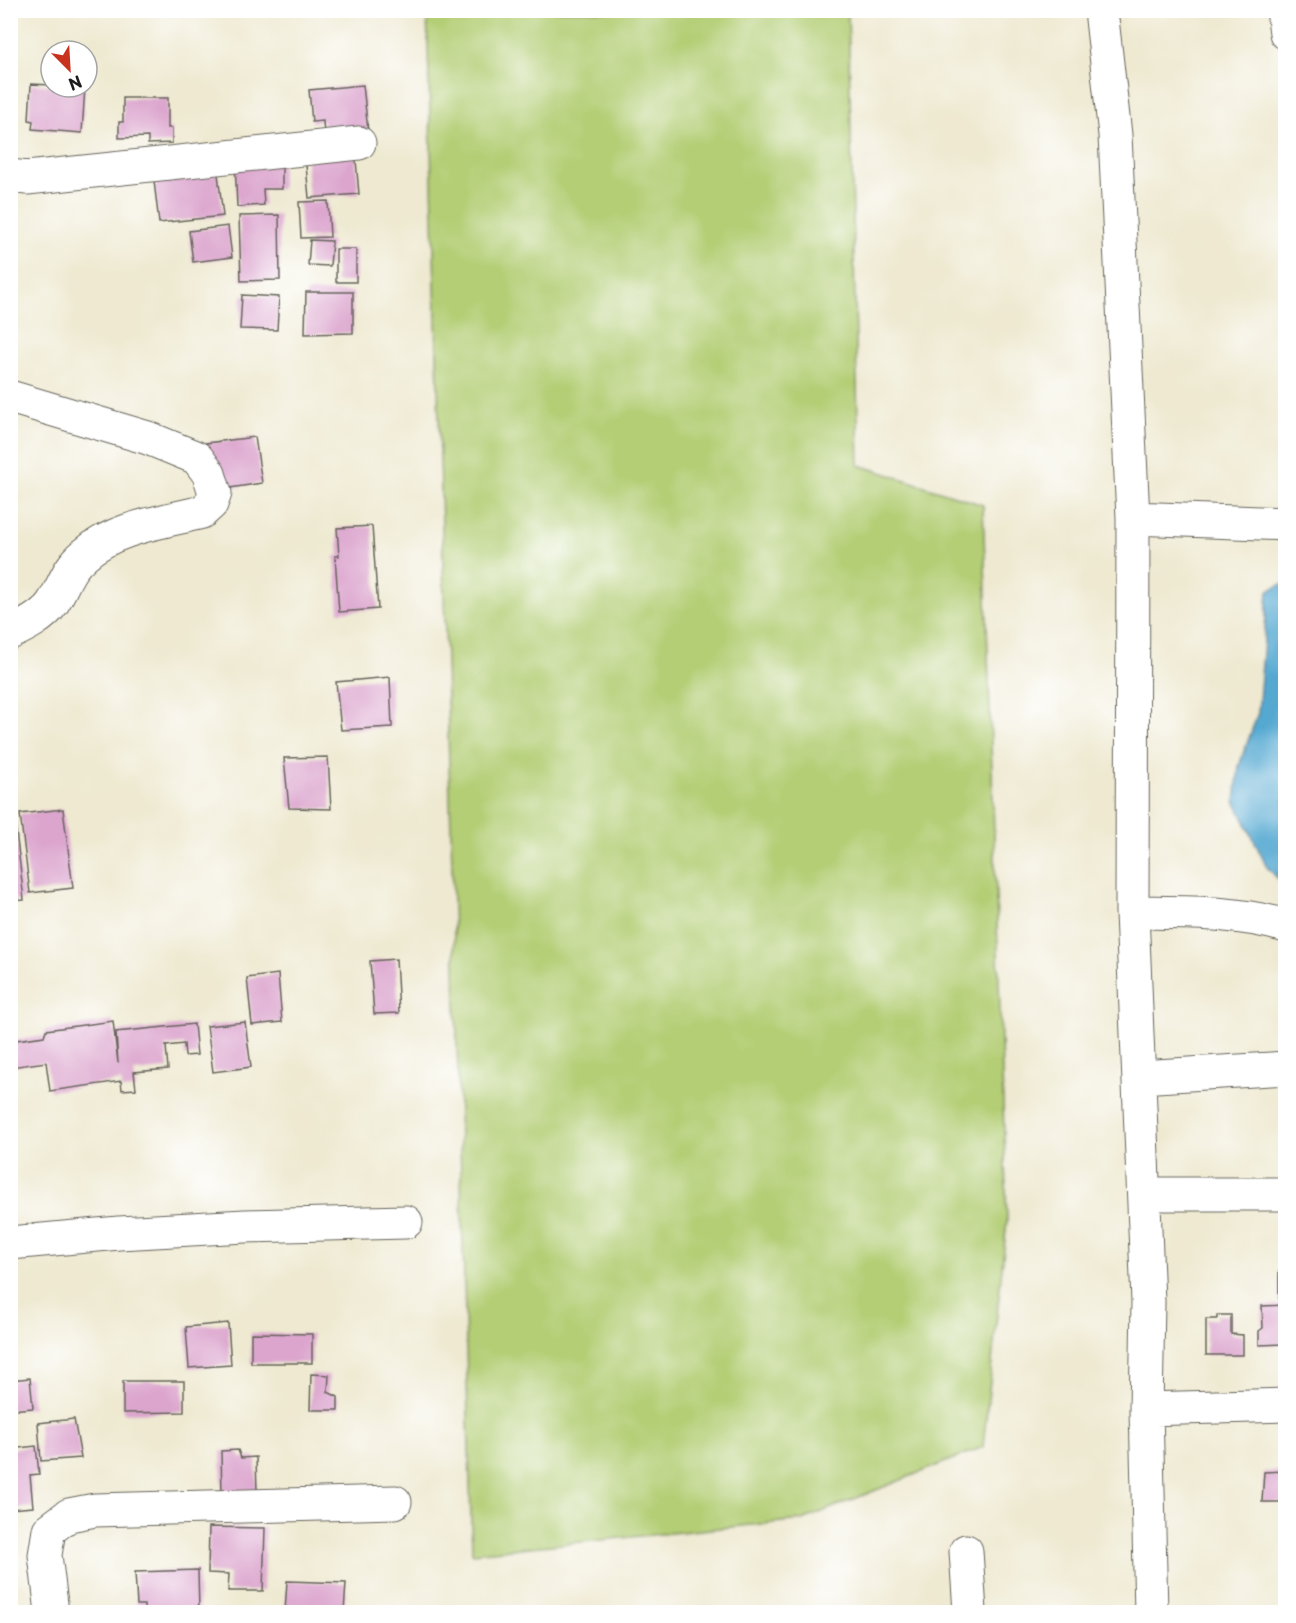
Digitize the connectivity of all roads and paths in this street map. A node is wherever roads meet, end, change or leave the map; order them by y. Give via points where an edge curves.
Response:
1 (1101, 10) edge
2 (1283, 10) edge
3 (1286, 33) edge
4 (359, 142) dead end
5 (10, 176) edge
6 (10, 398) edge
7 (1133, 518) junction
8 (1286, 524) edge
9 (10, 633) edge
10 (1132, 912) junction
11 (1286, 926) edge
12 (1286, 1068) edge
13 (1140, 1077) junction
14 (1144, 1194) junction
15 (1286, 1194) edge
16 (406, 1222) dead end
17 (10, 1243) edge
18 (1286, 1405) edge
19 (1146, 1409) junction
20 (395, 1502) dead end
21 (966, 1551) dead end
22 (52, 1612) edge
23 (969, 1612) edge
24 (1150, 1612) edge

1 - 7 street via 1115,135
2 - 3 street
4 - 5 street via 27,178
6 - 9 street via 148,438 197,458 209,474 215,492 211,504 202,512 111,537 86,553 67,572 51,605 32,622
7 - 8 street
7 - 10 street
10 - 11 street via 1219,913
10 - 13 street
12 - 13 street
13 - 14 street
14 - 15 street
14 - 19 street
16 - 17 street via 233,1226
18 - 19 street
19 - 24 street
20 - 22 street via 95,1510 69,1515 49,1530 45,1555
21 - 23 street

